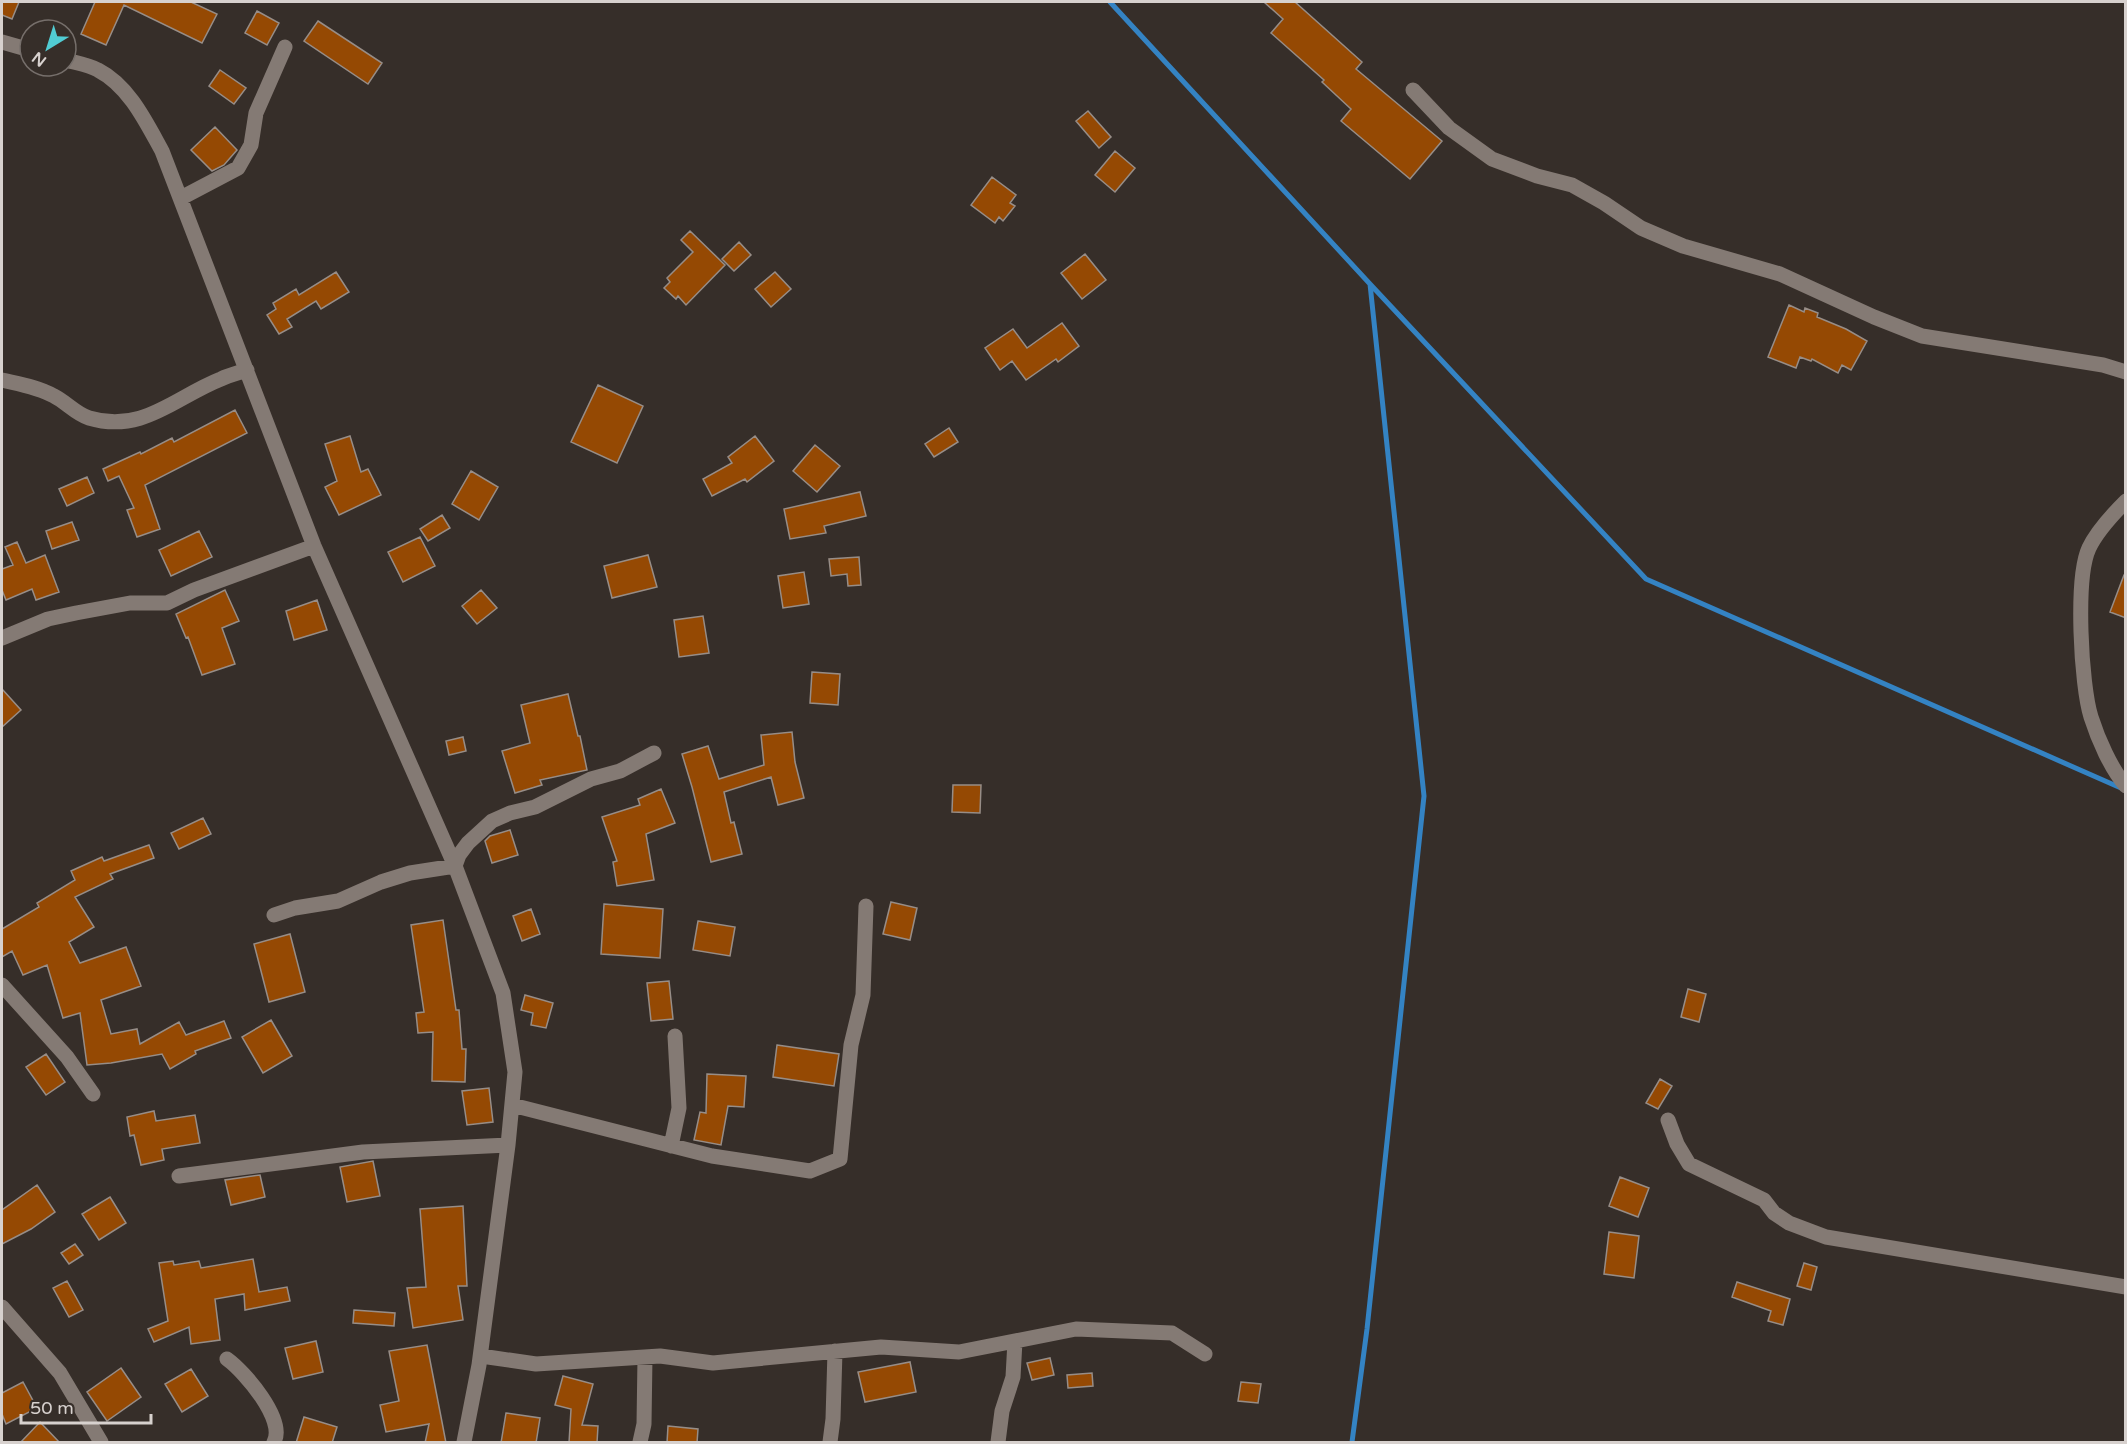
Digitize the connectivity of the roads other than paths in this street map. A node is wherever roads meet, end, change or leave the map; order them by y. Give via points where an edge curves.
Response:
1 (2, 42) edge
2 (18, 47) edge
3 (285, 47) dead end
4 (78, 63) edge
5 (1413, 90) dead end
6 (181, 198) junction
7 (247, 370) junction
8 (2126, 372) edge
9 (2, 380) edge
10 (2126, 501) edge
11 (314, 546) junction
12 (2, 638) edge
13 (654, 753) dead end
14 (2120, 780) edge
15 (455, 866) junction
16 (866, 906) dead end
17 (274, 915) dead end
18 (2, 986) edge
19 (675, 1036) dead end
20 (93, 1094) dead end
21 (512, 1105) junction
22 (1668, 1120) dead end
23 (508, 1145) junction
24 (671, 1146) junction
25 (179, 1176) dead end
26 (2126, 1287) edge
27 (2, 1307) edge
28 (1016, 1341) junction
29 (835, 1351) junction
30 (1205, 1354) dead end
31 (481, 1356) junction
32 (645, 1357) junction
33 (227, 1359) dead end
34 (101, 1443) edge
35 (274, 1443) edge
36 (464, 1443) edge
37 (640, 1443) edge
38 (830, 1443) edge
39 (998, 1443) edge

1 - 2 street
3 - 6 street via 256,113 251,145 238,168
4 - 6 street via 98,69 119,85 146,121
5 - 8 street via 1449,128 1492,159 1572,185 1641,228 1683,246 1780,274 1922,336
6 - 7 street
7 - 9 street via 123,423 85,417 54,395
7 - 11 street
10 - 14 street via 2088,549 2082,583 2082,652 2091,716
11 - 12 street via 167,603 130,603 48,619
11 - 15 street
13 - 15 street via 535,807 492,821 468,843
15 - 17 street via 410,873 338,901
15 - 21 street via 503,993 515,1072
16 - 24 street via 863,994 851,1045 840,1159 810,1171
18 - 20 street via 67,1057
19 - 24 street via 679,1108
21 - 23 street
21 - 24 street
22 - 26 street via 1689,1164 1764,1200 1774,1214 1789,1223 1826,1237
23 - 25 street via 363,1152
23 - 31 street
27 - 34 street via 60,1373
28 - 29 street via 959,1352 881,1347
28 - 30 street via 1076,1329 1172,1333
28 - 39 street via 1013,1377 1002,1411
29 - 32 street via 712,1363
29 - 38 street
31 - 32 street via 536,1364
31 - 36 street
32 - 37 street
33 - 35 street via 241,1370 274,1417

